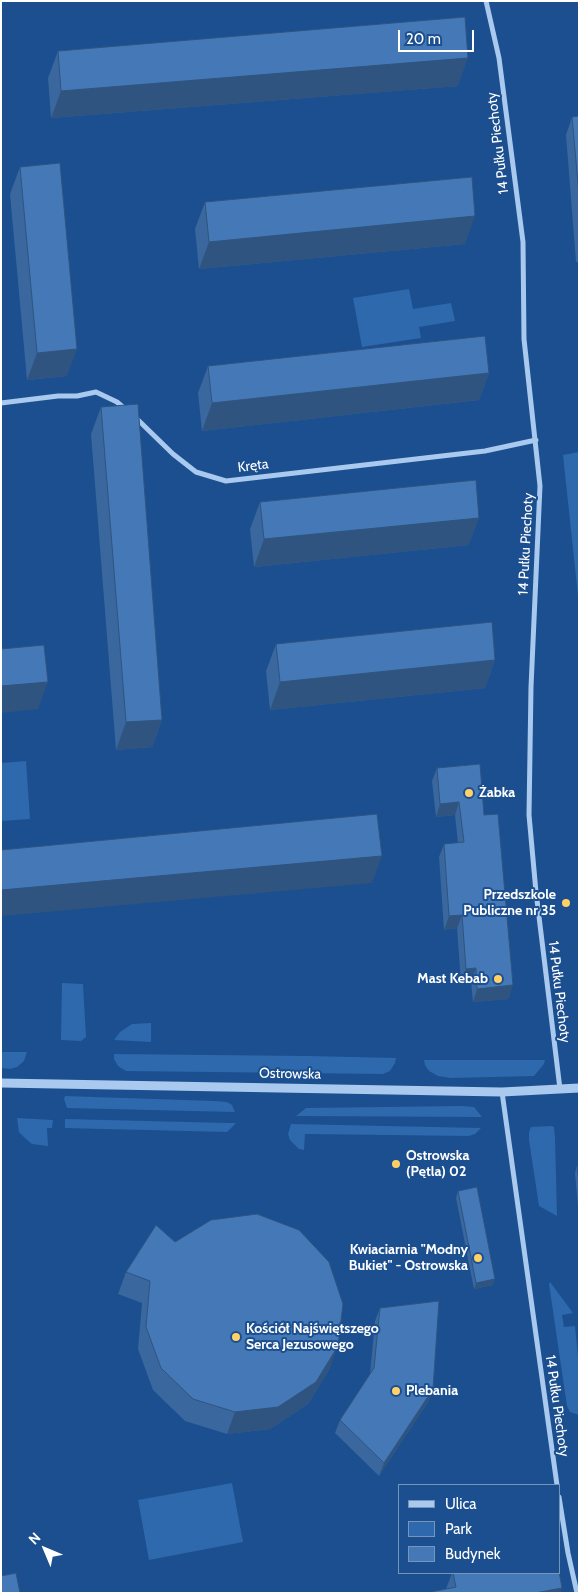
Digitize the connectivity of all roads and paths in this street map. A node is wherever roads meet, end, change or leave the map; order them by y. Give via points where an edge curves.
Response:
1 (486, 1) edge
2 (1, 403) edge
3 (536, 440) junction
4 (1, 1083) edge
5 (579, 1088) edge
6 (560, 1090) junction
7 (502, 1092) junction
8 (557, 1484) edge
9 (560, 1503) edge
10 (578, 1593) edge

1 - 3 street, 14 Pułku Piechoty via 499,58 523,242 524,339
2 - 3 street, Kręta via 96,392 117,402 196,472 226,481 485,451
3 - 6 street, 14 Pułku Piechoty via 540,486 530,686 529,815
4 - 7 street, Ostrowska
5 - 6 street, Ostrowska
6 - 7 street, Ostrowska
7 - 8 street, 14 Pułku Piechoty
9 - 10 street

